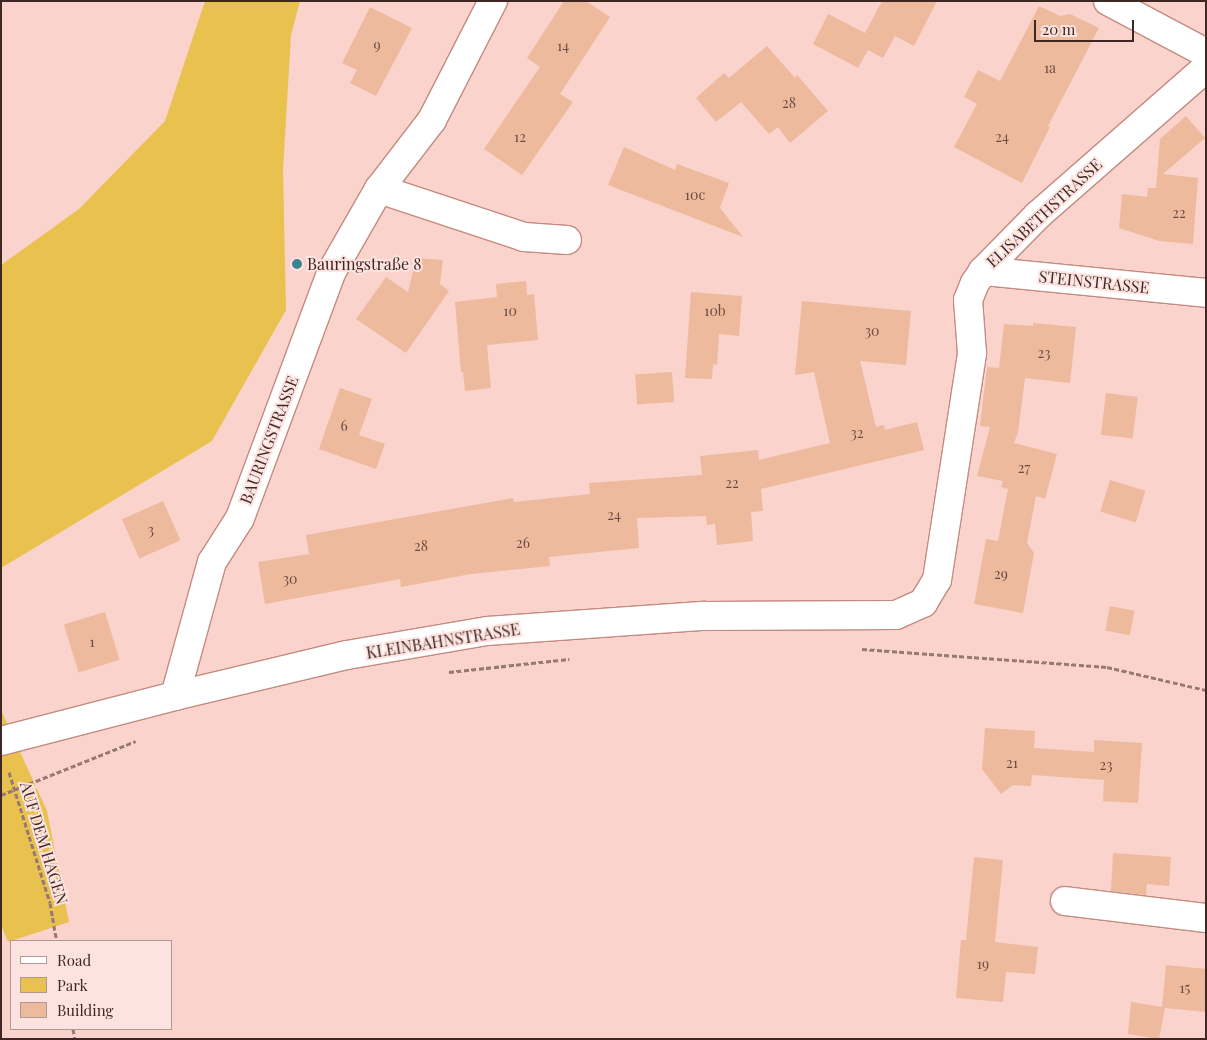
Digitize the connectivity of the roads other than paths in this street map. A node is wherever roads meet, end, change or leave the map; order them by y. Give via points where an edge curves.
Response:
1 (493, 1) edge
2 (1108, 1) edge
3 (1206, 53) edge
4 (1206, 68) edge
5 (379, 189) junction
6 (567, 240) dead end
7 (983, 271) junction
8 (1206, 292) edge
9 (923, 603) joint
10 (175, 696) junction
11 (1, 741) edge
12 (1065, 901) dead end
13 (1206, 918) edge

1 - 5 street, BAURINGSTRASSE via 432,120
2 - 3 street
4 - 7 street, ELISABETHSTRASSE via 1038,215
5 - 6 street via 524,237
5 - 10 street, BAURINGSTRASSE via 332,271 240,518 212,562
7 - 8 street, STEINSTRASSE
7 - 9 street, ELISABETHSTRASSE via 968,300 972,353 937,580
9 - 10 street, KLEINBAHNSTRASSE via 896,615 704,616 487,631 347,656
10 - 11 street, KLEINBAHNSTRASSE
12 - 13 street

